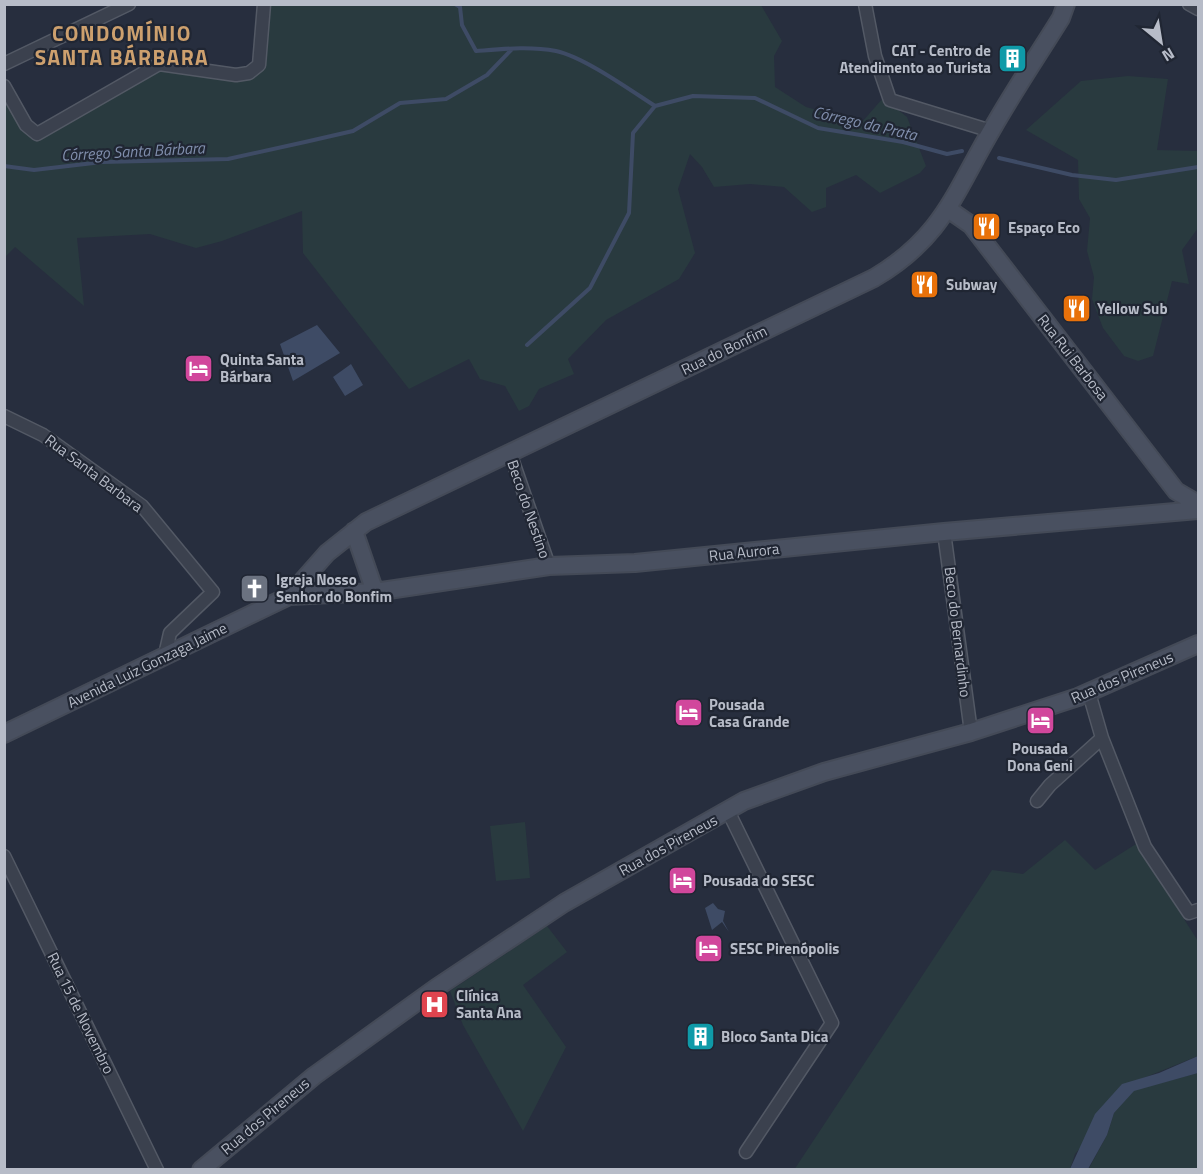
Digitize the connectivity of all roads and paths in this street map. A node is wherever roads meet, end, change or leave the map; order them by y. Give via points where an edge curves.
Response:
1 (129, 4) edge
2 (264, 4) edge
3 (865, 4) edge
4 (1066, 4) edge
5 (1189, 4) edge
6 (1198, 9) edge
7 (4, 64) edge
8 (4, 86) edge
9 (991, 131) junction
10 (948, 209) junction
11 (4, 416) edge
12 (510, 453) junction
13 (1176, 491) junction
14 (1198, 504) edge
15 (1198, 510) edge
16 (1154, 513) junction
17 (354, 531) junction
18 (944, 531) junction
19 (549, 566) junction
20 (375, 592) junction
21 (290, 596) junction
22 (1198, 644) edge
23 (165, 655) junction
24 (1089, 693) junction
25 (971, 732) junction
26 (4, 734) edge
27 (1102, 738) junction
28 (1037, 801) dead end
29 (728, 811) junction
30 (4, 856) edge
31 (1194, 912) edge
32 (746, 1152) dead end
33 (157, 1170) edge
34 (201, 1170) edge

1 - 7 street
2 - 8 street via 259,65 249,73 236,75 159,64 37,135 26,125
3 - 9 street via 875,56 890,100
4 - 9 main road, Rua do Bonfim
5 - 6 street
9 - 10 main road, Rua do Bonfim
10 - 12 main road, Rua do Bonfim via 902,261 874,278
10 - 13 main road, Rua Rui Barbosa via 971,225
11 - 23 street, Rua Santa Barbara via 43,435 142,506 213,592 170,633
12 - 17 main road, Rua do Bonfim
12 - 19 street, Beco do Nestino
13 - 14 main road, Rua Rui Barbosa
13 - 16 main road via 1170,507
15 - 16 main road, Rua Aurora
16 - 18 main road, Rua Aurora
17 - 20 main road
17 - 21 main road, Rua do Bonfim via 327,553
18 - 19 main road, Rua Aurora via 635,563
18 - 25 street, Beco do Bernardinho
19 - 20 main road, Rua Aurora
20 - 21 main road, Rua Aurora
21 - 23 main road, Avenida Luiz Gonzaga Jaime
22 - 24 main road, Rua dos Pireneus
23 - 26 main road, Avenida Luiz Gonzaga Jaime
24 - 25 main road, Rua dos Pireneus
24 - 27 street
25 - 29 main road, Rua dos Pireneus via 824,772 744,801
27 - 28 street
27 - 31 street via 1145,847
29 - 32 street via 832,1023
29 - 34 main road, Rua dos Pireneus via 564,903 401,1014 314,1076
30 - 33 street, Rua 15 de Novembro

